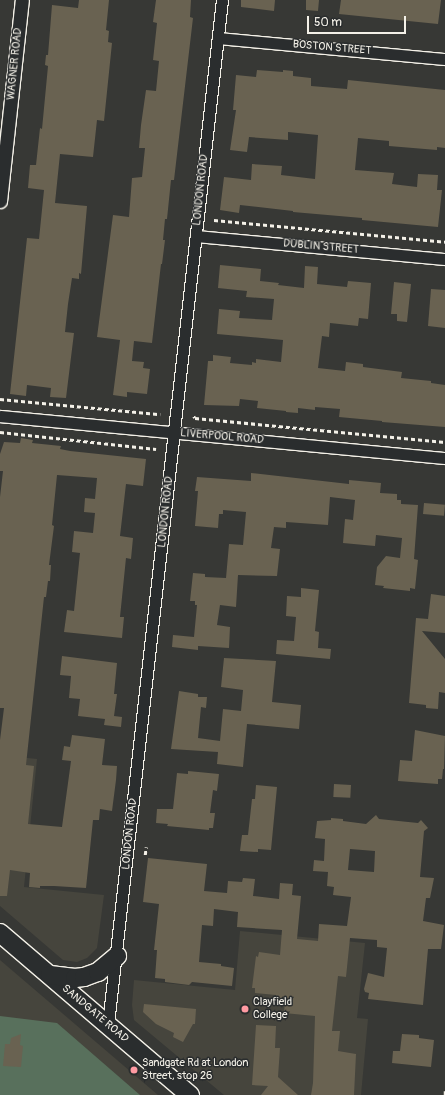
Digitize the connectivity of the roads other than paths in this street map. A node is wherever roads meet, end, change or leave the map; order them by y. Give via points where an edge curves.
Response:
1 (22, 0) edge
2 (222, 0) edge
3 (218, 38) junction
4 (445, 59) edge
5 (0, 200) edge
6 (196, 236) junction
7 (445, 259) edge
8 (0, 416) edge
9 (174, 433) junction
10 (445, 458) edge
11 (0, 933) edge
12 (116, 956) junction
13 (50, 975) junction
14 (108, 1024) junction
15 (190, 1095) edge

1 - 5 street, WAGNER ROAD
2 - 3 street, LONDON ROAD
3 - 4 street, BOSTON STREET
3 - 6 street, LONDON ROAD
6 - 7 street, DUBLIN STREET
6 - 9 street, LONDON ROAD
8 - 9 street, LIVERPOOL ROAD
9 - 10 street, LIVERPOOL ROAD
9 - 12 street, LONDON ROAD
11 - 13 highway, SANDGATE ROAD
12 - 13 highway via 98,972 84,977
12 - 14 street, LONDON ROAD
13 - 14 highway, SANDGATE ROAD
14 - 15 highway, SANDGATE ROAD

